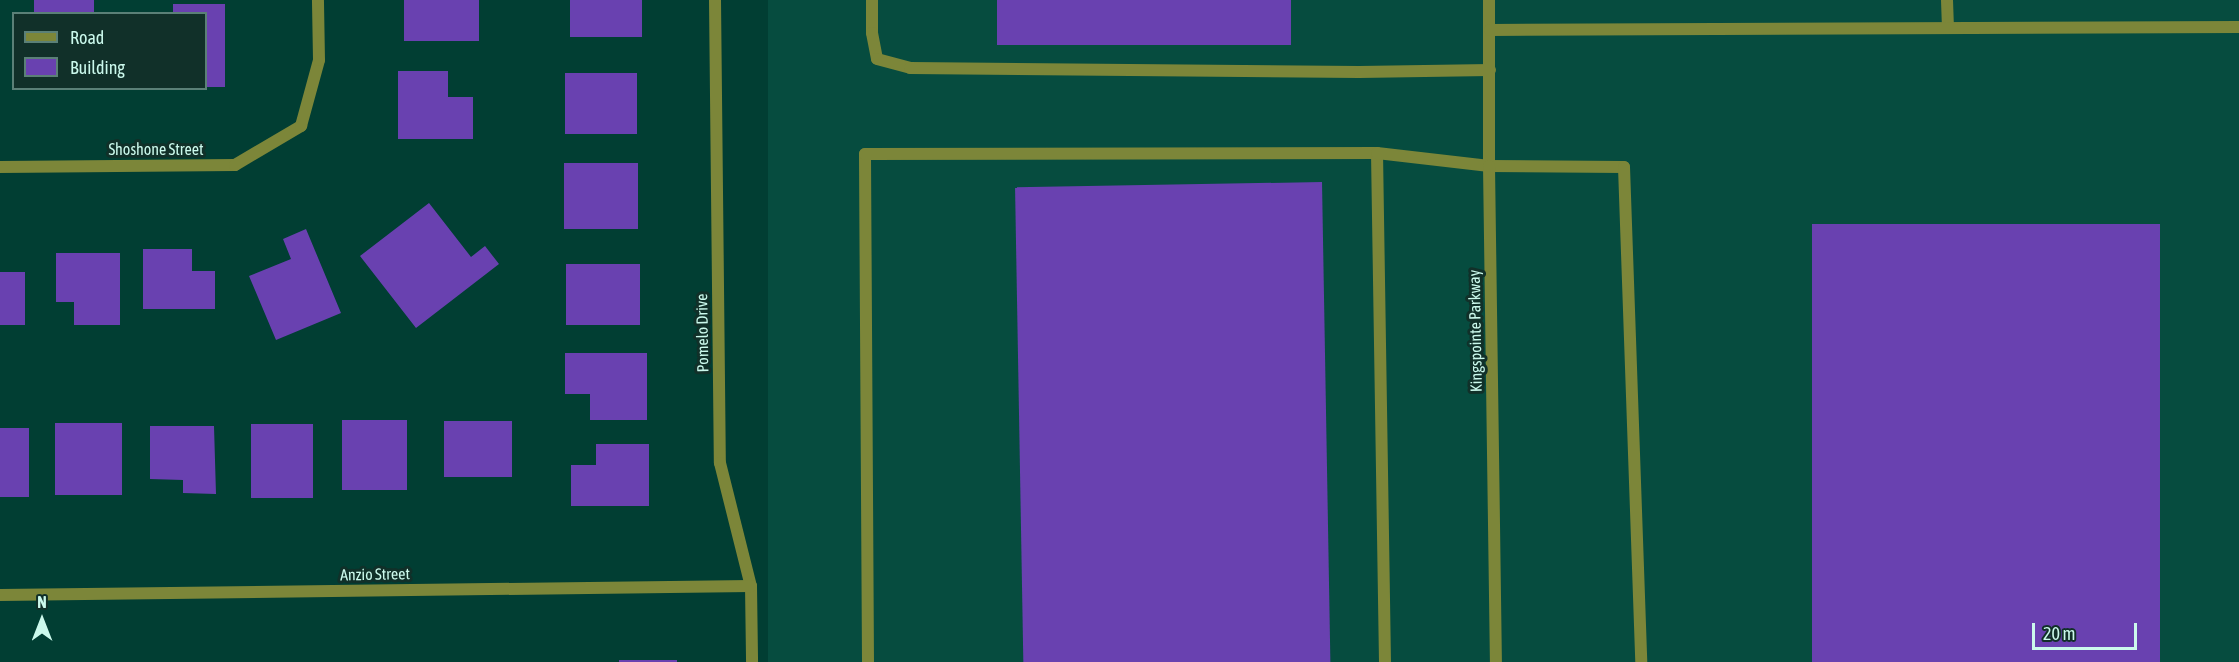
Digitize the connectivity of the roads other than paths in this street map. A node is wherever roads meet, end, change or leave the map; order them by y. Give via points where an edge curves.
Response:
1 (318, 0) edge
2 (715, 0) edge
3 (872, 0) edge
4 (1490, 0) edge
5 (1947, 0) edge
6 (2239, 27) edge
7 (1948, 28) junction
8 (1490, 30) junction
9 (1490, 70) junction
10 (1377, 153) junction
11 (0, 166) edge
12 (1489, 166) junction
13 (751, 586) junction
14 (0, 595) edge
15 (752, 662) edge
16 (868, 662) edge
17 (1385, 662) edge
18 (1496, 662) edge
19 (1641, 662) edge

1 - 11 street, Shoshone Street via 319,60 301,126 235,165
2 - 13 street, Pomelo Drive via 720,463
3 - 9 street via 872,33 878,59 910,68
4 - 8 street, Kingspointe Parkway
5 - 7 street
6 - 7 street
7 - 8 street
8 - 9 street, Kingspointe Parkway
9 - 12 street, Kingspointe Parkway
10 - 12 street
10 - 16 street via 865,154
10 - 17 street
12 - 18 street, Kingspointe Parkway
12 - 19 street via 1624,167
13 - 14 street, Anzio Street
13 - 15 street, Pomelo Drive

